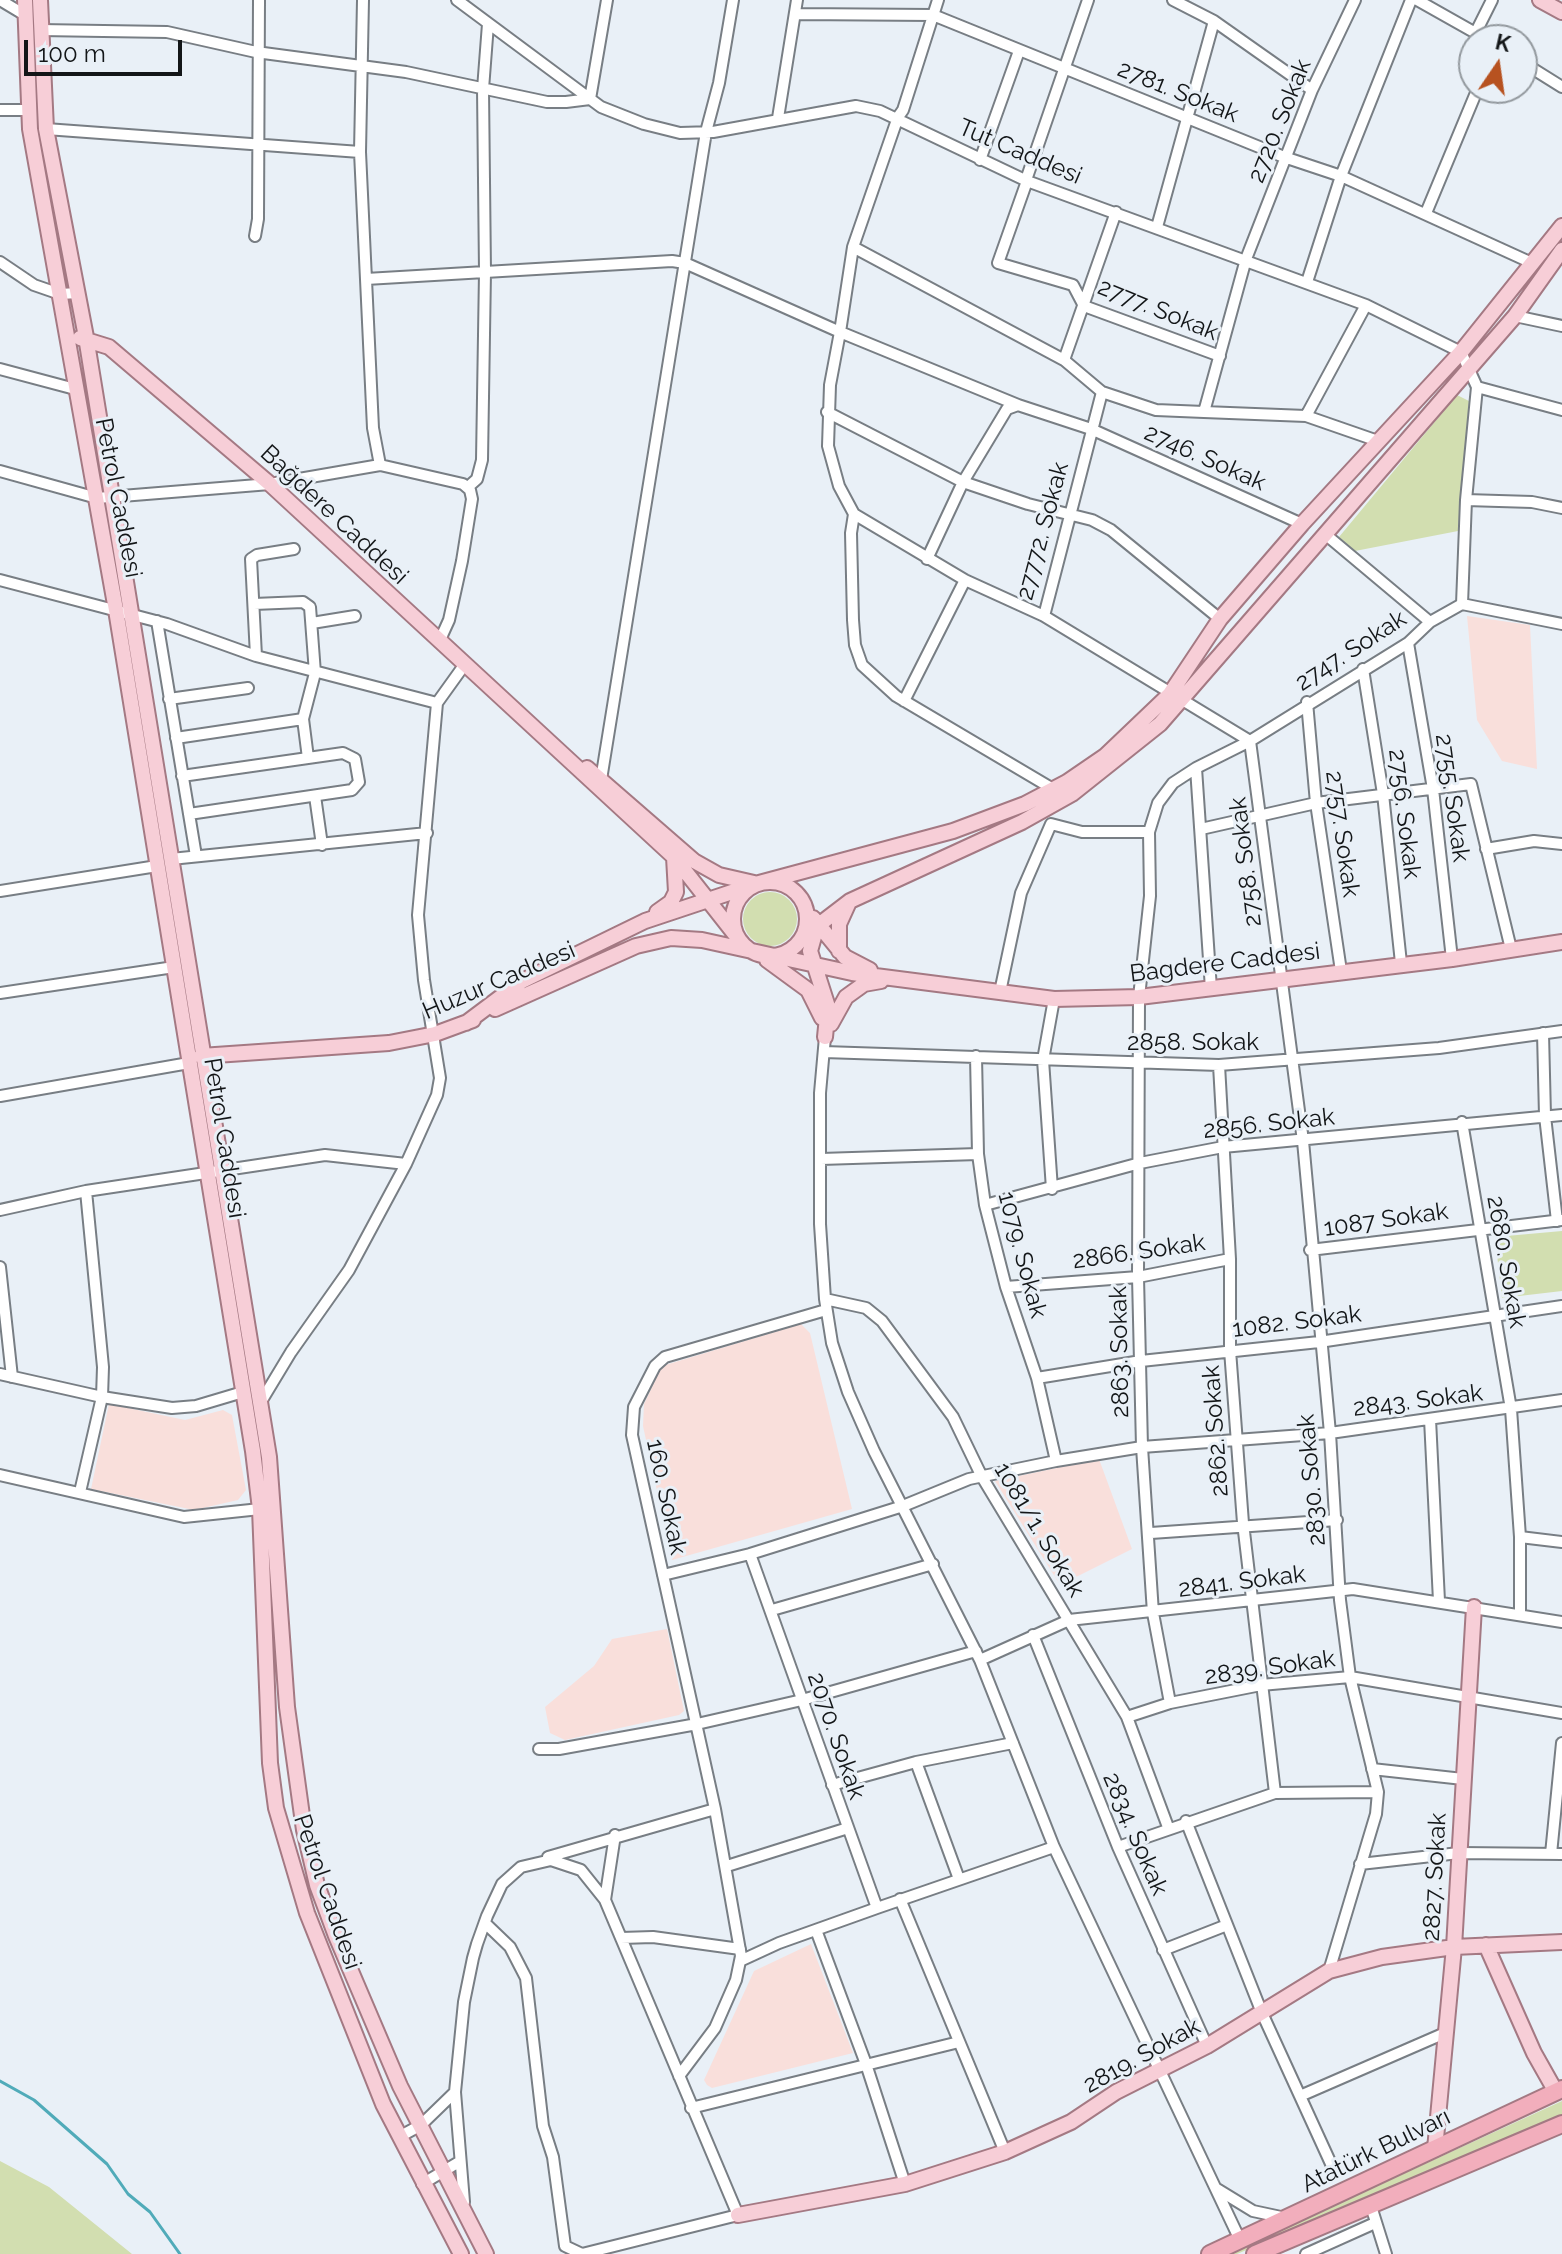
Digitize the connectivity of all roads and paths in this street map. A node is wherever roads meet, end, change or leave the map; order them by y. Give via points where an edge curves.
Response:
1 (0, 0) edge
2 (40, 0) edge
3 (259, 0) edge
4 (363, 0) edge
5 (457, 0) edge
6 (607, 0) edge
7 (733, 0) edge
8 (797, 0) edge
9 (938, 0) edge
10 (1088, 0) edge
11 (1173, 0) edge
12 (1414, 0) edge
13 (1492, 0) edge
14 (1540, 0) edge
15 (1353, 1) edge
16 (1195, 4) edge
17 (25, 7) edge
18 (1562, 12) edge
19 (796, 14) junction
20 (933, 15) junction
21 (1214, 21) junction
22 (488, 24) junction
23 (1460, 24) edge
24 (1480, 24) edge
25 (40, 30) junction
26 (1019, 51) junction
27 (256, 52) junction
28 (363, 67) junction
29 (1066, 70) junction
30 (1538, 72) edge
31 (1562, 87) edge
32 (483, 89) junction
33 (1312, 90) junction
34 (590, 99) junction
35 (1471, 104) edge
36 (0, 110) edge
37 (29, 110) junction
38 (1185, 116) junction
39 (898, 117) junction
40 (778, 118) junction
41 (46, 129) junction
42 (706, 132) junction
43 (257, 146) junction
44 (360, 152) junction
45 (1284, 157) junction
46 (980, 160) junction
47 (1341, 176) junction
48 (1026, 180) junction
49 (1116, 212) junction
50 (1426, 213) junction
51 (1562, 226) edge
52 (1157, 227) junction
53 (255, 236) dead end
54 (853, 247) junction
55 (1562, 250) edge
56 (1246, 259) junction
57 (0, 262) edge
58 (685, 263) junction
59 (1532, 263) junction
60 (485, 272) junction
61 (366, 279) junction
62 (1307, 282) junction
63 (78, 293) junction
64 (60, 294) junction
65 (1366, 305) junction
66 (1084, 306) junction
67 (1515, 316) junction
68 (1562, 326) edge
69 (840, 332) junction
70 (86, 337) junction
71 (68, 340) junction
72 (1461, 352) junction
73 (1220, 356) junction
74 (1064, 360) junction
75 (0, 369) edge
76 (1467, 370) junction
77 (1477, 387) junction
78 (75, 389) junction
79 (1102, 392) junction
80 (1018, 405) junction
81 (1562, 410) edge
82 (827, 412) junction
83 (1204, 412) junction
84 (1306, 416) junction
85 (1091, 429) junction
86 (1378, 441) junction
87 (380, 465) junction
88 (0, 471) edge
89 (963, 482) junction
90 (270, 484) junction
91 (468, 487) junction
92 (104, 498) junction
93 (1466, 500) junction
94 (1562, 508) edge
95 (1069, 513) junction
96 (854, 514) junction
97 (1302, 524) junction
98 (1325, 534) junction
99 (294, 549) dead end
100 (927, 559) junction
101 (0, 580) edge
102 (965, 580) junction
103 (254, 604) junction
104 (1462, 604) junction
105 (123, 612) junction
106 (355, 616) dead end
107 (1044, 616) junction
108 (1220, 619) junction
109 (157, 621) junction
110 (1430, 622) junction
111 (312, 623) junction
112 (1562, 624) edge
113 (439, 642) junction
114 (1408, 643) junction
115 (256, 656) junction
116 (465, 664) junction
117 (1363, 669) junction
118 (315, 673) junction
119 (248, 688) dead end
120 (1176, 697) junction
121 (169, 699) junction
122 (904, 701) junction
123 (1307, 702) junction
124 (437, 703) junction
125 (303, 719) junction
126 (176, 738) junction
127 (1250, 741) junction
128 (308, 758) junction
129 (1196, 768) junction
130 (182, 776) junction
131 (601, 784) junction
132 (1053, 789) junction
133 (1433, 789) junction
134 (1383, 794) junction
135 (315, 796) junction
136 (1316, 803) junction
137 (1042, 811) junction
138 (189, 814) junction
139 (1261, 814) junction
140 (1051, 824) junction
141 (1201, 829) junction
142 (1149, 832) junction
143 (427, 833) junction
144 (1562, 844) edge
145 (322, 845) junction
146 (1486, 849) junction
147 (196, 856) junction
148 (674, 857) junction
149 (164, 862) junction
150 (759, 883) junction
151 (0, 891) edge
152 (709, 899) junction
153 (850, 901) junction
154 (806, 908) junction
155 (645, 921) junction
156 (818, 924) junction
157 (737, 937) junction
158 (803, 937) junction
159 (1562, 942) edge
160 (1511, 949) junction
161 (839, 951) junction
162 (759, 955) junction
163 (1452, 959) junction
164 (1401, 963) junction
165 (813, 966) junction
166 (174, 967) junction
167 (1341, 971) junction
168 (893, 978) junction
169 (1279, 978) junction
170 (1211, 989) junction
171 (1000, 992) junction
172 (0, 993) edge
173 (1139, 997) junction
174 (1054, 999) junction
175 (466, 1023) junction
176 (1562, 1031) edge
177 (1543, 1033) junction
178 (435, 1034) junction
179 (824, 1045) junction
180 (976, 1056) junction
181 (195, 1060) junction
182 (1043, 1060) junction
183 (1293, 1062) junction
184 (1141, 1065) junction
185 (1219, 1065) junction
186 (0, 1096) edge
187 (1562, 1115) edge
188 (1545, 1116) junction
189 (1462, 1122) junction
190 (1303, 1141) junction
191 (1223, 1147) junction
192 (978, 1154) junction
193 (821, 1159) junction
194 (1140, 1163) junction
195 (406, 1164) junction
196 (214, 1172) junction
197 (1052, 1189) junction
198 (86, 1191) junction
199 (985, 1205) junction
200 (0, 1210) edge
201 (1560, 1220) edge
202 (1479, 1228) junction
203 (1310, 1250) junction
204 (1230, 1259) junction
205 (0, 1267) edge
206 (1138, 1277) junction
207 (1006, 1287) junction
208 (826, 1304) junction
209 (1562, 1306) edge
210 (1496, 1315) junction
211 (1319, 1342) junction
212 (1230, 1350) junction
213 (1141, 1361) junction
214 (0, 1374) edge
215 (12, 1377) junction
216 (1037, 1378) junction
217 (243, 1392) junction
218 (102, 1397) junction
219 (1562, 1400) edge
220 (259, 1405) junction
221 (1511, 1409) junction
222 (1430, 1419) junction
223 (1330, 1433) junction
224 (1237, 1438) junction
225 (1142, 1447) junction
226 (1056, 1461) junction
227 (0, 1475) edge
228 (982, 1477) junction
229 (80, 1492) junction
230 (903, 1506) junction
231 (260, 1509) junction
232 (1337, 1520) junction
233 (1243, 1523) junction
234 (1151, 1533) junction
235 (1520, 1537) junction
236 (1562, 1542) edge
237 (750, 1554) junction
238 (933, 1564) junction
239 (663, 1575) junction
240 (1340, 1591) junction
241 (1439, 1601) junction
242 (1252, 1602) junction
243 (1474, 1607) junction
244 (772, 1610) junction
245 (1153, 1613) junction
246 (1520, 1613) junction
247 (1069, 1620) junction
248 (1562, 1622) edge
249 (1033, 1635) junction
250 (978, 1656) junction
251 (1350, 1677) junction
252 (1261, 1685) junction
253 (1466, 1696) junction
254 (802, 1700) junction
255 (1170, 1703) junction
256 (1562, 1713) edge
257 (1127, 1717) junction
258 (697, 1724) junction
259 (1013, 1743) junction
260 (1562, 1743) edge
261 (539, 1749) dead end
262 (916, 1762) junction
263 (1372, 1769) junction
264 (1463, 1779) junction
265 (832, 1785) junction
266 (1378, 1792) junction
267 (1275, 1793) junction
268 (715, 1809) junction
269 (1186, 1821) junction
270 (1168, 1827) junction
271 (848, 1828) junction
272 (615, 1835) junction
273 (1054, 1847) junction
274 (1118, 1847) junction
275 (1459, 1853) junction
276 (1556, 1854) edge
277 (532, 1862) junction
278 (1360, 1864) junction
279 (727, 1866) junction
280 (959, 1879) junction
281 (900, 1899) junction
282 (605, 1900) junction
283 (877, 1908) junction
284 (485, 1923) junction
285 (1227, 1925) junction
286 (816, 1930) junction
287 (621, 1938) junction
288 (1562, 1942) edge
289 (1486, 1945) junction
290 (1454, 1947) junction
291 (740, 1949) junction
292 (1163, 1950) junction
293 (740, 1961) junction
294 (1329, 1971) junction
295 (1262, 2013) junction
296 (1445, 2033) junction
297 (959, 2042) junction
298 (1207, 2046) junction
299 (866, 2064) junction
300 (1160, 2070) junction
301 (679, 2076) junction
302 (1559, 2091) edge
303 (455, 2092) junction
304 (1300, 2096) junction
305 (691, 2108) junction
306 (1562, 2124) edge
307 (421, 2125) junction
308 (399, 2137) junction
309 (1435, 2149) junction
310 (1005, 2152) junction
311 (459, 2162) junction
312 (1332, 2166) dead end
313 (446, 2173) junction
314 (422, 2184) junction
315 (905, 2184) junction
316 (1216, 2188) junction
317 (1370, 2203) junction
318 (465, 2212) junction
319 (738, 2215) junction
320 (1291, 2217) junction
321 (1375, 2223) junction
322 (1240, 2240) junction
323 (461, 2254) edge
324 (486, 2254) edge
325 (1210, 2254) edge
326 (1255, 2254) edge
327 (1306, 2254) edge
328 (1386, 2254) edge

1 - 17 street
2 - 25 main road
3 - 27 street
4 - 28 street
5 - 22 street, Tut Caddesi
6 - 34 street
7 - 42 street
8 - 19 street
9 - 20 street
10 - 29 street
11 - 16 street
12 - 23 street
12 - 47 street
13 - 24 street
14 - 18 main road
15 - 33 street, 2720. Sokak
16 - 21 street
17 - 37 main road, Petrol Caddesi
19 - 20 street, 2781. Sokak
19 - 40 street
20 - 26 street, 2781. Sokak
20 - 39 street
21 - 33 street
21 - 38 street
22 - 32 street
22 - 34 street, Tut Caddesi
25 - 27 street via 167,32
25 - 41 main road
26 - 29 street, 2781. Sokak
26 - 46 street
27 - 28 street
27 - 43 street
28 - 32 street
28 - 44 street
29 - 38 street, 2781. Sokak
29 - 48 street
30 - 31 street
32 - 34 street via 547,102
32 - 60 street
33 - 45 street, 2720. Sokak
34 - 42 street, Tut Caddesi via 644,124 680,133
35 - 50 street
36 - 37 street
37 - 64 main road, Petrol Caddesi
38 - 45 street, 2781. Sokak
38 - 52 street
39 - 40 street, Tut Caddesi via 856,106
39 - 46 street, Tut Caddesi
39 - 54 street
40 - 42 street, Tut Caddesi
41 - 43 street
41 - 63 main road
42 - 58 street
43 - 44 street
43 - 53 street
44 - 61 street
45 - 47 street, 2781. Sokak
45 - 56 street, 2720. Sokak
46 - 48 street, Tut Caddesi
47 - 50 street, 2781. Sokak
47 - 62 street
48 - 49 street, Tut Caddesi
48 - 66 street, 2777. Sokak via 998,263 1073,285
49 - 52 street, Tut Caddesi
49 - 66 street
50 - 59 street, 2781. Sokak
51 - 59 main road
52 - 56 street, Tut Caddesi
54 - 69 street
54 - 74 street
55 - 67 main road
56 - 62 street, Tut Caddesi
56 - 73 street, 2720. Sokak
57 - 64 street via 34,285
58 - 60 street
58 - 69 street, 2746. Sokak
58 - 131 street
59 - 72 main road
60 - 61 street
60 - 91 street via 482,460 477,479
61 - 87 street via 373,428
62 - 65 street, Tut Caddesi
63 - 64 street
63 - 70 main road
64 - 71 main road, Petrol Caddesi
65 - 72 street, Tut Caddesi
65 - 84 street
66 - 73 street, 2777. Sokak
66 - 74 street
67 - 68 street
67 - 76 main road
69 - 80 street, 2746. Sokak
69 - 82 street
70 - 71 main road
70 - 90 main road, Bağdere Caddesi via 109,347
70 - 92 main road
71 - 78 main road, Petrol Caddesi
72 - 76 street
72 - 86 main road
73 - 83 street, 2720. Sokak
74 - 79 street
75 - 78 street
76 - 77 street
76 - 98 main road
77 - 81 street
77 - 93 street
78 - 92 main road, Petrol Caddesi
79 - 83 street via 1156,410
79 - 85 street, 27772. Sokak
80 - 85 street, 2746. Sokak
80 - 89 street via 1007,409
82 - 89 street
82 - 96 street via 831,460
83 - 84 street
84 - 86 street
85 - 95 street, 27772. Sokak
85 - 97 street, 2746. Sokak
86 - 97 main road
87 - 90 street
87 - 91 street
88 - 92 street
89 - 95 street
89 - 100 street
90 - 92 street
90 - 113 main road, Bağdere Caddesi
91 - 113 street via 472,499 462,561
92 - 105 main road, Petrol Caddesi
93 - 94 street
93 - 104 street
95 - 107 street, 27772. Sokak
95 - 108 street via 1111,530
96 - 100 street, 27772. Sokak
96 - 122 street via 855,645 862,665
97 - 108 main road
98 - 110 street
98 - 120 main road
99 - 103 street via 253,557
100 - 102 street, 27772. Sokak
101 - 105 street
102 - 107 street, 27772. Sokak
102 - 122 street
103 - 111 street via 305,603
103 - 115 street
104 - 110 street, 2747. Sokak
104 - 112 street
105 - 109 street
105 - 149 main road, Petrol Caddesi
106 - 111 street
107 - 120 street
108 - 120 main road
109 - 115 street
109 - 121 street
110 - 114 street, 2747. Sokak
111 - 118 street
113 - 116 main road, Bağdere Caddesi
114 - 117 street, 2747. Sokak
114 - 133 street, 2755. Sokak
115 - 118 street
116 - 124 street
116 - 131 main road, Bağdere Caddesi
117 - 123 street, 2747. Sokak
117 - 134 street, 2756. Sokak
118 - 124 street
118 - 125 street
119 - 121 street
120 - 127 street
120 - 132 main road via 1105,756
120 - 137 main road via 1115,762
121 - 126 street
122 - 132 street
123 - 127 street, 2747. Sokak
123 - 136 street, 2757. Sokak
124 - 143 street
125 - 126 street
125 - 128 street
126 - 130 street
127 - 129 street, 2747. Sokak
127 - 139 street, 2758. Sokak
128 - 130 street
128 - 135 street via 348,754 355,759 359,782 352,790
129 - 141 street
129 - 142 street, 2747. Sokak via 1173,783 1158,803
130 - 138 street
131 - 148 main road, Bağdere Caddesi
131 - 150 main road, Bağdere Caddesi via 702,866 728,878
132 - 150 main road via 928,839
133 - 134 street
133 - 146 street via 1471,784
133 - 163 street, 2755. Sokak
134 - 136 street
134 - 164 street, 2756. Sokak
135 - 138 street
135 - 145 street
136 - 139 street
136 - 167 street, 2757. Sokak
137 - 140 street
137 - 153 main road
138 - 147 street
139 - 141 street
139 - 169 street, 2758. Sokak
140 - 142 street via 1082,832
140 - 171 street via 1021,893
141 - 170 street
142 - 173 street, 2863. Sokak via 1150,896
143 - 145 street
143 - 178 street via 418,937
144 - 146 street via 1534,841
145 - 147 street
146 - 160 street
147 - 149 street
148 - 152 main road, Bağdere Caddesi
148 - 155 main road via 675,895
149 - 151 street
149 - 166 main road, Petrol Caddesi
149 - 181 main road
150 - 152 main road
150 - 154 main road via 788,886
150 - 157 main road via 737,902
152 - 155 main road
152 - 157 main road, Bağdere Caddesi
153 - 156 main road
153 - 161 main road via 839,924
154 - 156 main road
154 - 158 main road
155 - 175 main road via 522,981
156 - 158 main road
156 - 161 main road
156 - 165 main road via 810,946
157 - 162 main road
158 - 162 main road via 781,955
159 - 160 main road, Bagdere Caddesi
160 - 163 main road, Bagdere Caddesi
161 - 168 main road via 851,962
162 - 165 main road
162 - 175 main road, Huzur Caddesi via 697,939 656,941
162 - 179 main road via 813,995 822,1014
163 - 164 main road, Bagdere Caddesi
164 - 167 main road, Bagdere Caddesi
165 - 168 main road
165 - 179 main road via 828,1007
166 - 172 street
166 - 181 main road, Petrol Caddesi
167 - 169 main road, Bagdere Caddesi
168 - 171 main road, Bagdere Caddesi
168 - 179 main road via 864,984 846,997
169 - 170 main road, Bagdere Caddesi
169 - 183 street, 2830. Sokak
170 - 173 main road, Bagdere Caddesi
171 - 174 main road, Bagdere Caddesi
173 - 174 main road, Bagdere Caddesi
173 - 184 street, 2863. Sokak
174 - 182 street
175 - 178 main road, Huzur Caddesi
176 - 177 street, 2858. Sokak
177 - 183 street, 2858. Sokak
177 - 188 street
178 - 181 main road, Huzur Caddesi
178 - 195 street via 437,1095
179 - 180 street, 2858. Sokak
179 - 193 street
180 - 182 street, 2858. Sokak
180 - 192 street, 1079. Sokak
181 - 186 street
181 - 196 main road, Petrol Caddesi
182 - 184 street, 2858. Sokak
182 - 197 street
183 - 185 street, 2858. Sokak
183 - 190 street, 2830. Sokak
184 - 185 street, 2858. Sokak
184 - 194 street, 2863. Sokak
185 - 191 street, 2862. Sokak
187 - 188 street, 2856. Sokak
188 - 189 street, 2856. Sokak
188 - 201 street
189 - 190 street, 2856. Sokak
189 - 202 street, 2680. Sokak
190 - 191 street, 2856. Sokak
190 - 203 street, 2830. Sokak
191 - 194 street, 2856. Sokak
191 - 204 street, 2862. Sokak
192 - 193 street
192 - 199 street, 1079. Sokak
193 - 208 street
194 - 197 street, 2856. Sokak
194 - 206 street, 2863. Sokak
195 - 196 street via 325,1155
195 - 220 street via 349,1270
196 - 198 street
196 - 217 main road, Petrol Caddesi
196 - 220 main road
197 - 199 street, 2856. Sokak
198 - 200 street
198 - 218 street
199 - 207 street, 1079. Sokak
201 - 202 street, 1087 Sokak
202 - 203 street, 1087 Sokak
202 - 210 street, 2680. Sokak
203 - 211 street, 2830. Sokak
204 - 206 street, 2866. Sokak
204 - 212 street, 2862. Sokak
205 - 215 street
206 - 207 street, 2866. Sokak
206 - 213 street, 2863. Sokak
207 - 216 street, 1079. Sokak
208 - 228 street, 1081/1. Sokak via 866,1308 882,1321 953,1417
208 - 230 street via 848,1392
208 - 239 street, 160. Sokak via 674,1353 655,1366 632,1420
209 - 210 street, 1082. Sokak
210 - 211 street, 1082. Sokak
210 - 221 street, 2680. Sokak
211 - 212 street, 1082. Sokak
211 - 223 street, 2830. Sokak
212 - 213 street, 1082. Sokak
212 - 224 street, 2862. Sokak
213 - 216 street, 1082. Sokak
213 - 225 street, 2863. Sokak
214 - 215 street
215 - 218 street
216 - 226 street, 1079. Sokak
217 - 218 street via 180,1408
217 - 231 main road, Petrol Caddesi
218 - 229 street
219 - 221 street, 2843. Sokak
220 - 307 main road via 275,1509 287,1707 304,1830 336,1936
221 - 222 street, 2843. Sokak
221 - 235 street, 2680. Sokak
222 - 223 street, 2843. Sokak
222 - 241 street
223 - 224 street, 2843. Sokak
223 - 232 street, 2830. Sokak
224 - 225 street, 2843. Sokak
224 - 233 street, 2862. Sokak
225 - 226 street, 2843. Sokak
225 - 234 street, 2863. Sokak
226 - 228 street, 2843. Sokak
227 - 229 street
228 - 230 street, 2843. Sokak
228 - 247 street, 1081/1. Sokak
229 - 231 street via 195,1518
230 - 237 street, 2843. Sokak
230 - 238 street
231 - 308 main road, Petrol Caddesi via 270,1763 278,1823 307,1913
232 - 233 street
232 - 240 street, 2830. Sokak
233 - 234 street
233 - 242 street, 2862. Sokak
234 - 245 street, 2863. Sokak
235 - 236 street
235 - 246 street, 2680. Sokak
237 - 239 street, 2843. Sokak
237 - 244 street, 2070. Sokak
238 - 244 street
238 - 250 street
239 - 258 street, 160. Sokak
240 - 241 street, 2841. Sokak
240 - 242 street, 2841. Sokak
240 - 251 street, 2830. Sokak
241 - 243 street, 2841. Sokak
242 - 245 street, 2841. Sokak
242 - 252 street, 2862. Sokak
243 - 246 street, 2841. Sokak
243 - 253 main road, 2827. Sokak
244 - 254 street, 2070. Sokak
245 - 247 street, 2841. Sokak
245 - 255 street, 2863. Sokak
246 - 248 street, 2841. Sokak
247 - 249 street, 2841. Sokak
247 - 257 street, 1081/1. Sokak
249 - 250 street, 2841. Sokak
249 - 274 street, 2834. Sokak
250 - 254 street, 2841. Sokak
250 - 259 street
251 - 252 street, 2839. Sokak
251 - 253 street, 2839. Sokak
251 - 263 street, 2830. Sokak
252 - 255 street, 2839. Sokak
252 - 267 street, 2862. Sokak
253 - 256 street, 2839. Sokak
253 - 264 main road, 2827. Sokak
254 - 258 street, 2841. Sokak
254 - 265 street, 2070. Sokak
255 - 257 street, 2839. Sokak
257 - 270 street, 1081/1. Sokak
258 - 261 street, 2841. Sokak
258 - 268 street, 160. Sokak
259 - 262 street
259 - 273 street
260 - 276 street
262 - 265 street
262 - 280 street
263 - 264 street
263 - 266 street, 2830. Sokak
264 - 275 main road, 2827. Sokak
265 - 271 street, 2070. Sokak
266 - 267 street
266 - 278 street, 2830. Sokak
267 - 269 street
268 - 272 street
268 - 279 street, 160. Sokak
269 - 270 street
269 - 285 street
270 - 274 street
271 - 279 street
271 - 283 street, 2070. Sokak
272 - 277 street
272 - 282 street
273 - 280 street
273 - 300 street
274 - 292 street, 2834. Sokak
275 - 276 street
275 - 278 street
275 - 290 main road, 2827. Sokak
277 - 282 street via 551,1860 575,1867
277 - 284 street via 502,1884
278 - 294 street, 2830. Sokak
279 - 291 street, 160. Sokak
280 - 281 street
281 - 283 street
281 - 297 street
282 - 287 street
283 - 286 street
284 - 303 street via 467,1987
284 - 319 street via 510,1947 526,1978 543,2126 553,2157 565,2246 582,2254
285 - 292 street
285 - 295 street
286 - 293 street
286 - 299 street
287 - 291 street
287 - 301 street
288 - 289 main road, 2819. Sokak
289 - 290 main road, 2819. Sokak
289 - 302 main road via 1534,2053
290 - 294 main road, 2819. Sokak
290 - 296 main road, 2827. Sokak
291 - 293 street, 160. Sokak
292 - 298 street, 2834. Sokak
293 - 301 street via 715,2028
294 - 295 main road, 2819. Sokak
295 - 298 main road, 2819. Sokak
295 - 304 street
296 - 304 street
296 - 309 main road, 2827. Sokak
297 - 299 street
297 - 310 street
298 - 300 main road, 2819. Sokak
299 - 305 street
299 - 315 street
300 - 310 main road, 2819. Sokak via 1071,2122
300 - 316 street
301 - 305 street
302 - 309 highway, Atatürk Bulvarı
303 - 307 street
303 - 311 street
304 - 312 street
305 - 319 street
306 - 317 highway, Atatürk Bulvarı
307 - 308 street
307 - 313 main road
308 - 314 main road, Petrol Caddesi
309 - 320 highway, Atatürk Bulvarı
310 - 315 main road, 2819. Sokak
311 - 313 street
311 - 318 street
313 - 314 street
313 - 318 main road
314 - 323 main road, Petrol Caddesi
315 - 319 main road, 2819. Sokak
316 - 320 street via 1253,2211
316 - 322 street
317 - 321 street
317 - 326 highway, Atatürk Bulvarı
318 - 324 main road
320 - 322 highway, Atatürk Bulvarı
321 - 327 street
321 - 328 street
322 - 325 highway, Atatürk Bulvarı

